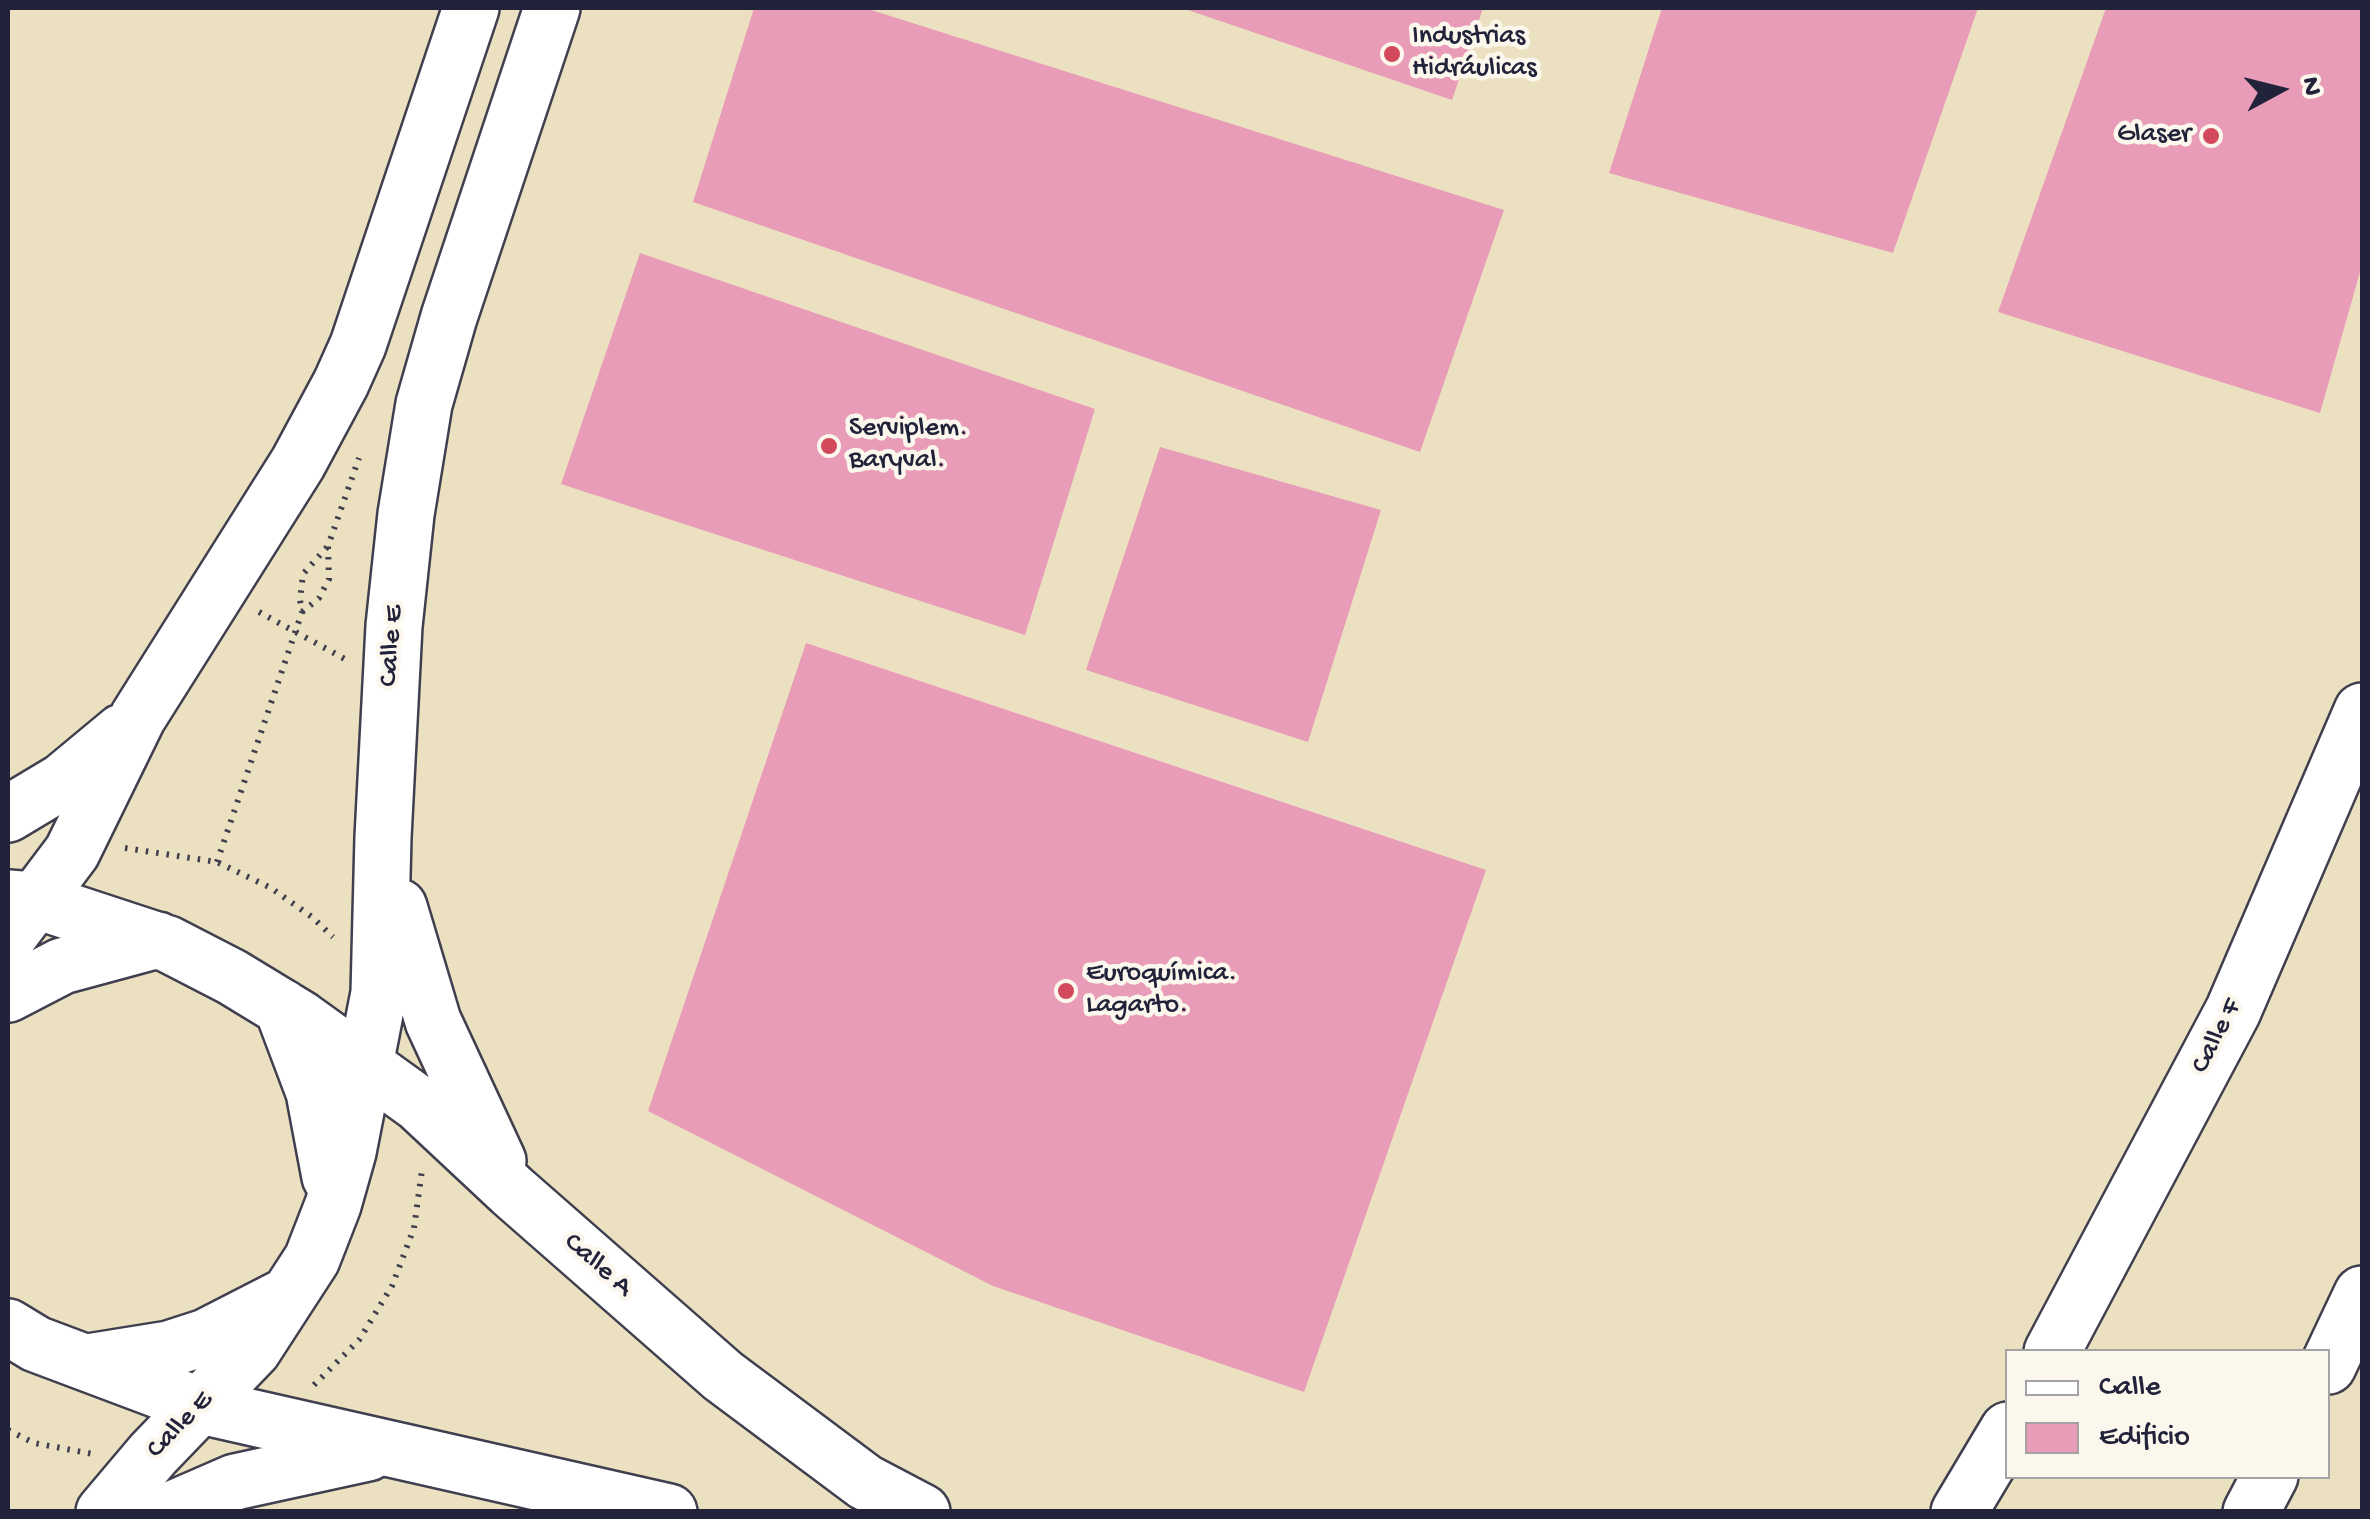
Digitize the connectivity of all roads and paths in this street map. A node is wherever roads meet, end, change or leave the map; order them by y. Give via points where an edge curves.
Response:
1 (472, 8) edge
2 (552, 8) edge
3 (216, 589) junction
4 (302, 612) junction
5 (295, 632) junction
6 (390, 683) junction
7 (2362, 712) edge
8 (138, 716) junction
9 (8, 814) edge
10 (382, 837) junction
11 (217, 862) dead end
12 (16, 912) edge
13 (158, 940) junction
14 (8, 994) edge
15 (282, 1007) junction
16 (363, 1061) junction
17 (512, 1191) junction
18 (333, 1206) junction
19 (292, 1292) junction
20 (2362, 1294) edge
21 (8, 1328) edge
22 (2054, 1349) edge
23 (85, 1362) junction
24 (2330, 1362) edge
25 (201, 1406) junction
26 (8, 1430) edge
27 (2005, 1435) edge
28 (392, 1449) junction
29 (153, 1454) junction
30 (2005, 1471) edge
31 (2268, 1479) edge
32 (104, 1512) edge
33 (166, 1512) edge
34 (669, 1512) edge
35 (922, 1512) edge
36 (1959, 1512) edge
37 (1994, 1512) edge
38 (2251, 1512) edge

1 - 3 main road via 358,345 298,463
2 - 6 main road, Calle E via 424,404
3 - 5 path
3 - 8 main road
4 - 4 path via 329,578 328,546 304,574
4 - 5 path
5 - 6 path
5 - 11 path
6 - 10 main road, Calle E
7 - 22 main road, Calle F via 2233,1011
8 - 9 main road via 101,752
8 - 12 main road via 72,852
10 - 16 main road, Calle E via 379,993
10 - 17 main road via 433,1021
12 - 13 main road, Calle A
13 - 14 main road via 62,966
13 - 15 main road, Calle A
15 - 16 main road, Calle A
15 - 18 main road via 318,1106
16 - 17 main road, Calle A via 420,1104
16 - 18 main road, Calle E
17 - 35 main road, Calle A via 723,1376 865,1482
18 - 19 main road, Calle E
19 - 23 main road via 169,1350
19 - 25 main road, Calle E via 253,1350
20 - 24 main road
21 - 23 main road
23 - 25 main road
25 - 28 main road
25 - 29 main road, Calle E
26 - 29 path via 34,1443 94,1454
27 - 36 main road
28 - 33 main road via 248,1478
28 - 34 main road
29 - 32 main road, Calle E
30 - 37 main road
31 - 38 main road

